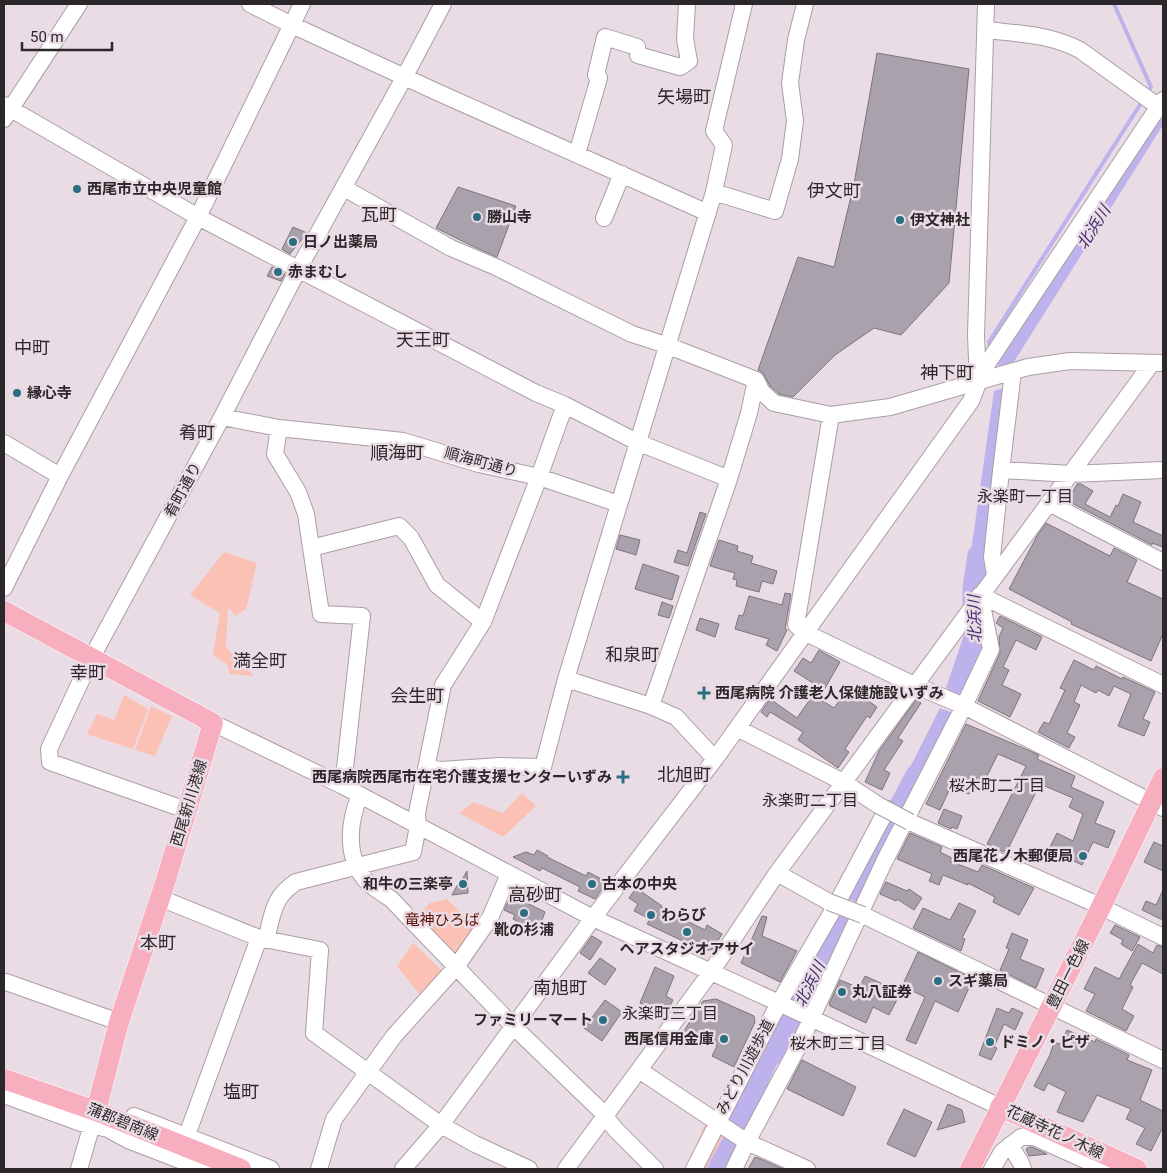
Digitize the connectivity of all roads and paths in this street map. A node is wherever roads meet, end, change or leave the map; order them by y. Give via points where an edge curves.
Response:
1 (79, 4) edge
2 (250, 4) edge
3 (302, 4) edge
4 (443, 4) edge
5 (687, 4) edge
6 (744, 4) edge
7 (804, 4) edge
8 (986, 4) edge
9 (292, 25) junction
10 (986, 30) junction
11 (405, 76) junction
12 (1161, 104) edge
13 (6, 111) edge
14 (577, 154) junction
15 (622, 174) junction
16 (344, 188) junction
17 (714, 192) junction
18 (708, 212) junction
19 (198, 217) junction
20 (604, 218) dead end
21 (299, 268) junction
22 (666, 345) junction
23 (1158, 363) edge
24 (1019, 370) junction
25 (756, 380) junction
26 (980, 380) junction
27 (774, 402) junction
28 (565, 405) junction
29 (749, 414) junction
30 (831, 414) junction
31 (222, 417) junction
32 (279, 428) junction
33 (637, 442) junction
34 (4, 443) edge
35 (1001, 470) junction
36 (1163, 470) edge
37 (1071, 474) junction
38 (60, 476) junction
39 (539, 477) junction
40 (729, 479) junction
41 (1049, 503) junction
42 (619, 504) junction
43 (311, 548) junction
44 (1163, 562) edge
45 (995, 575) junction
46 (4, 588) edge
47 (980, 595) junction
48 (4, 611) edge
49 (483, 622) junction
50 (804, 632) junction
51 (92, 658) junction
52 (566, 679) junction
53 (1163, 685) edge
54 (920, 688) junction
55 (963, 705) junction
56 (651, 706) junction
57 (213, 723) junction
58 (737, 728) junction
59 (715, 759) junction
60 (426, 768) junction
61 (1163, 778) edge
62 (843, 782) junction
63 (343, 786) junction
64 (360, 795) junction
65 (1157, 805) edge
66 (882, 807) junction
67 (186, 810) junction
68 (418, 826) junction
69 (356, 867) junction
70 (776, 873) junction
71 (509, 874) junction
72 (160, 898) junction
73 (833, 903) junction
74 (1101, 907) junction
75 (593, 918) junction
76 (1163, 937) edge
77 (263, 939) junction
78 (456, 967) junction
79 (711, 972) junction
80 (6, 982) dead end
81 (779, 1003) junction
82 (1052, 1006) junction
83 (806, 1017) junction
84 (119, 1022) junction
85 (513, 1026) junction
86 (1163, 1060) edge
87 (639, 1070) junction
88 (367, 1073) junction
89 (4, 1074) edge
90 (4, 1079) edge
91 (4, 1096) edge
92 (1000, 1107) junction
93 (95, 1113) junction
94 (604, 1116) junction
95 (716, 1122) junction
96 (441, 1125) junction
97 (186, 1142) junction
98 (747, 1142) junction
99 (1010, 1145) junction
100 (79, 1169) edge
101 (203, 1169) edge
102 (241, 1169) edge
103 (272, 1169) edge
104 (319, 1169) edge
105 (403, 1169) edge
106 (529, 1169) edge
107 (566, 1169) edge
108 (655, 1169) edge
109 (694, 1169) edge
110 (734, 1169) edge
111 (807, 1169) edge
112 (970, 1169) edge
113 (992, 1169) edge
114 (1023, 1169) edge
115 (1105, 1169) edge
116 (1137, 1169) edge

1 - 13 street
2 - 9 street
3 - 9 street
4 - 11 street, 肴町通り
5 - 14 street via 685,39 689,61 680,67 638,55 637,47 605,37 596,75 599,78
6 - 17 street via 714,131 724,145
7 - 17 street via 790,83 794,121 790,159 775,212
8 - 10 street
9 - 11 street
9 - 19 street
10 - 12 street via 1046,36 1068,43
10 - 26 street via 976,335
11 - 14 street
11 - 16 street, 肴町通り
12 - 26 street
13 - 19 street
14 - 15 street
15 - 18 street
15 - 20 street
16 - 21 street, 肴町通り
16 - 22 street via 452,248 632,334
17 - 18 street
18 - 22 street
19 - 21 street
19 - 38 street
21 - 28 street via 536,393
21 - 31 street, 肴町通り
22 - 25 street
22 - 33 street
23 - 24 street via 1070,361
23 - 37 street
24 - 26 street
24 - 35 street
25 - 27 street via 762,392
25 - 29 street
26 - 30 street via 890,407
26 - 50 street via 971,401
27 - 29 street via 757,407
27 - 30 street
28 - 33 street
28 - 39 street
29 - 40 street
30 - 50 street via 796,625
31 - 32 street, 順海町通り
31 - 51 street, 肴町通り
32 - 39 street, 順海町通り via 403,440 479,464
32 - 43 street via 274,454 298,492 306,514
33 - 40 street
33 - 42 street
34 - 38 street
35 - 37 street
35 - 45 street via 992,557
36 - 37 street
37 - 41 street
38 - 46 street
39 - 42 street, 順海町通り
39 - 49 street
40 - 56 street
41 - 44 street
41 - 45 street
42 - 52 street
43 - 49 street via 399,526 411,538 437,586
43 - 63 street via 321,614 362,616
45 - 47 street
47 - 53 street
47 - 54 street via 937,656
47 - 55 street via 991,649
48 - 51 main road
49 - 60 street via 443,685
50 - 54 street
50 - 58 street
51 - 57 main road
51 - 67 street, 肴町通り via 49,749 50,762
52 - 56 street
52 - 60 street via 543,767
54 - 55 street
54 - 62 street
55 - 65 street
55 - 83 street
56 - 59 street via 676,717
57 - 63 street
57 - 67 main road, 西尾新川港線
58 - 59 street
58 - 62 street
59 - 75 street
60 - 68 street
61 - 65 main road, 豊田一色線
62 - 66 street
62 - 70 street
63 - 64 street
64 - 68 street
64 - 69 street via 350,840
65 - 74 main road, 豊田一色線
66 - 73 street, みどり川遊歩道
66 - 74 street, bridge
67 - 72 main road, 西尾新川港線
68 - 69 street via 413,852
68 - 71 street
69 - 77 street via 296,882 286,889 278,898
69 - 78 street
70 - 73 street
70 - 79 street
71 - 75 street
71 - 78 street via 490,918
72 - 77 street
72 - 84 main road, 西尾新川港線
73 - 81 street, みどり川遊歩道
73 - 82 street, bridge
74 - 76 street
74 - 82 main road, 豊田一色線
75 - 79 street
75 - 85 street
77 - 88 street via 320,950 314,1033
77 - 97 street
78 - 85 street
78 - 88 street via 394,1036
79 - 81 street
79 - 87 street
80 - 84 street
81 - 83 street
81 - 95 street, みどり川遊歩道
82 - 86 street
82 - 92 main road, 豊田一色線
83 - 92 street
83 - 98 street via 799,1046
84 - 93 main road, 西尾新川港線
85 - 94 street
85 - 96 street
87 - 94 street
87 - 95 street
88 - 96 street
88 - 104 street via 334,1118
89 - 93 street via 86,1100
90 - 93 main road, 蒲郡碧南線
91 - 93 street
92 - 112 main road, 豊田一色線
92 - 116 main road, 花蔵寺花ノ木線
93 - 97 main road, 蒲郡碧南線
93 - 100 street
93 - 101 street via 108,1129 128,1140
94 - 107 street
94 - 108 street
95 - 98 street
95 - 109 street, みどり川遊歩道
96 - 105 street
96 - 106 street
97 - 102 main road, 蒲郡碧南線
97 - 103 street
98 - 110 street
98 - 111 street
99 - 113 street
99 - 114 street
99 - 115 street via 1021,1137 1034,1137

